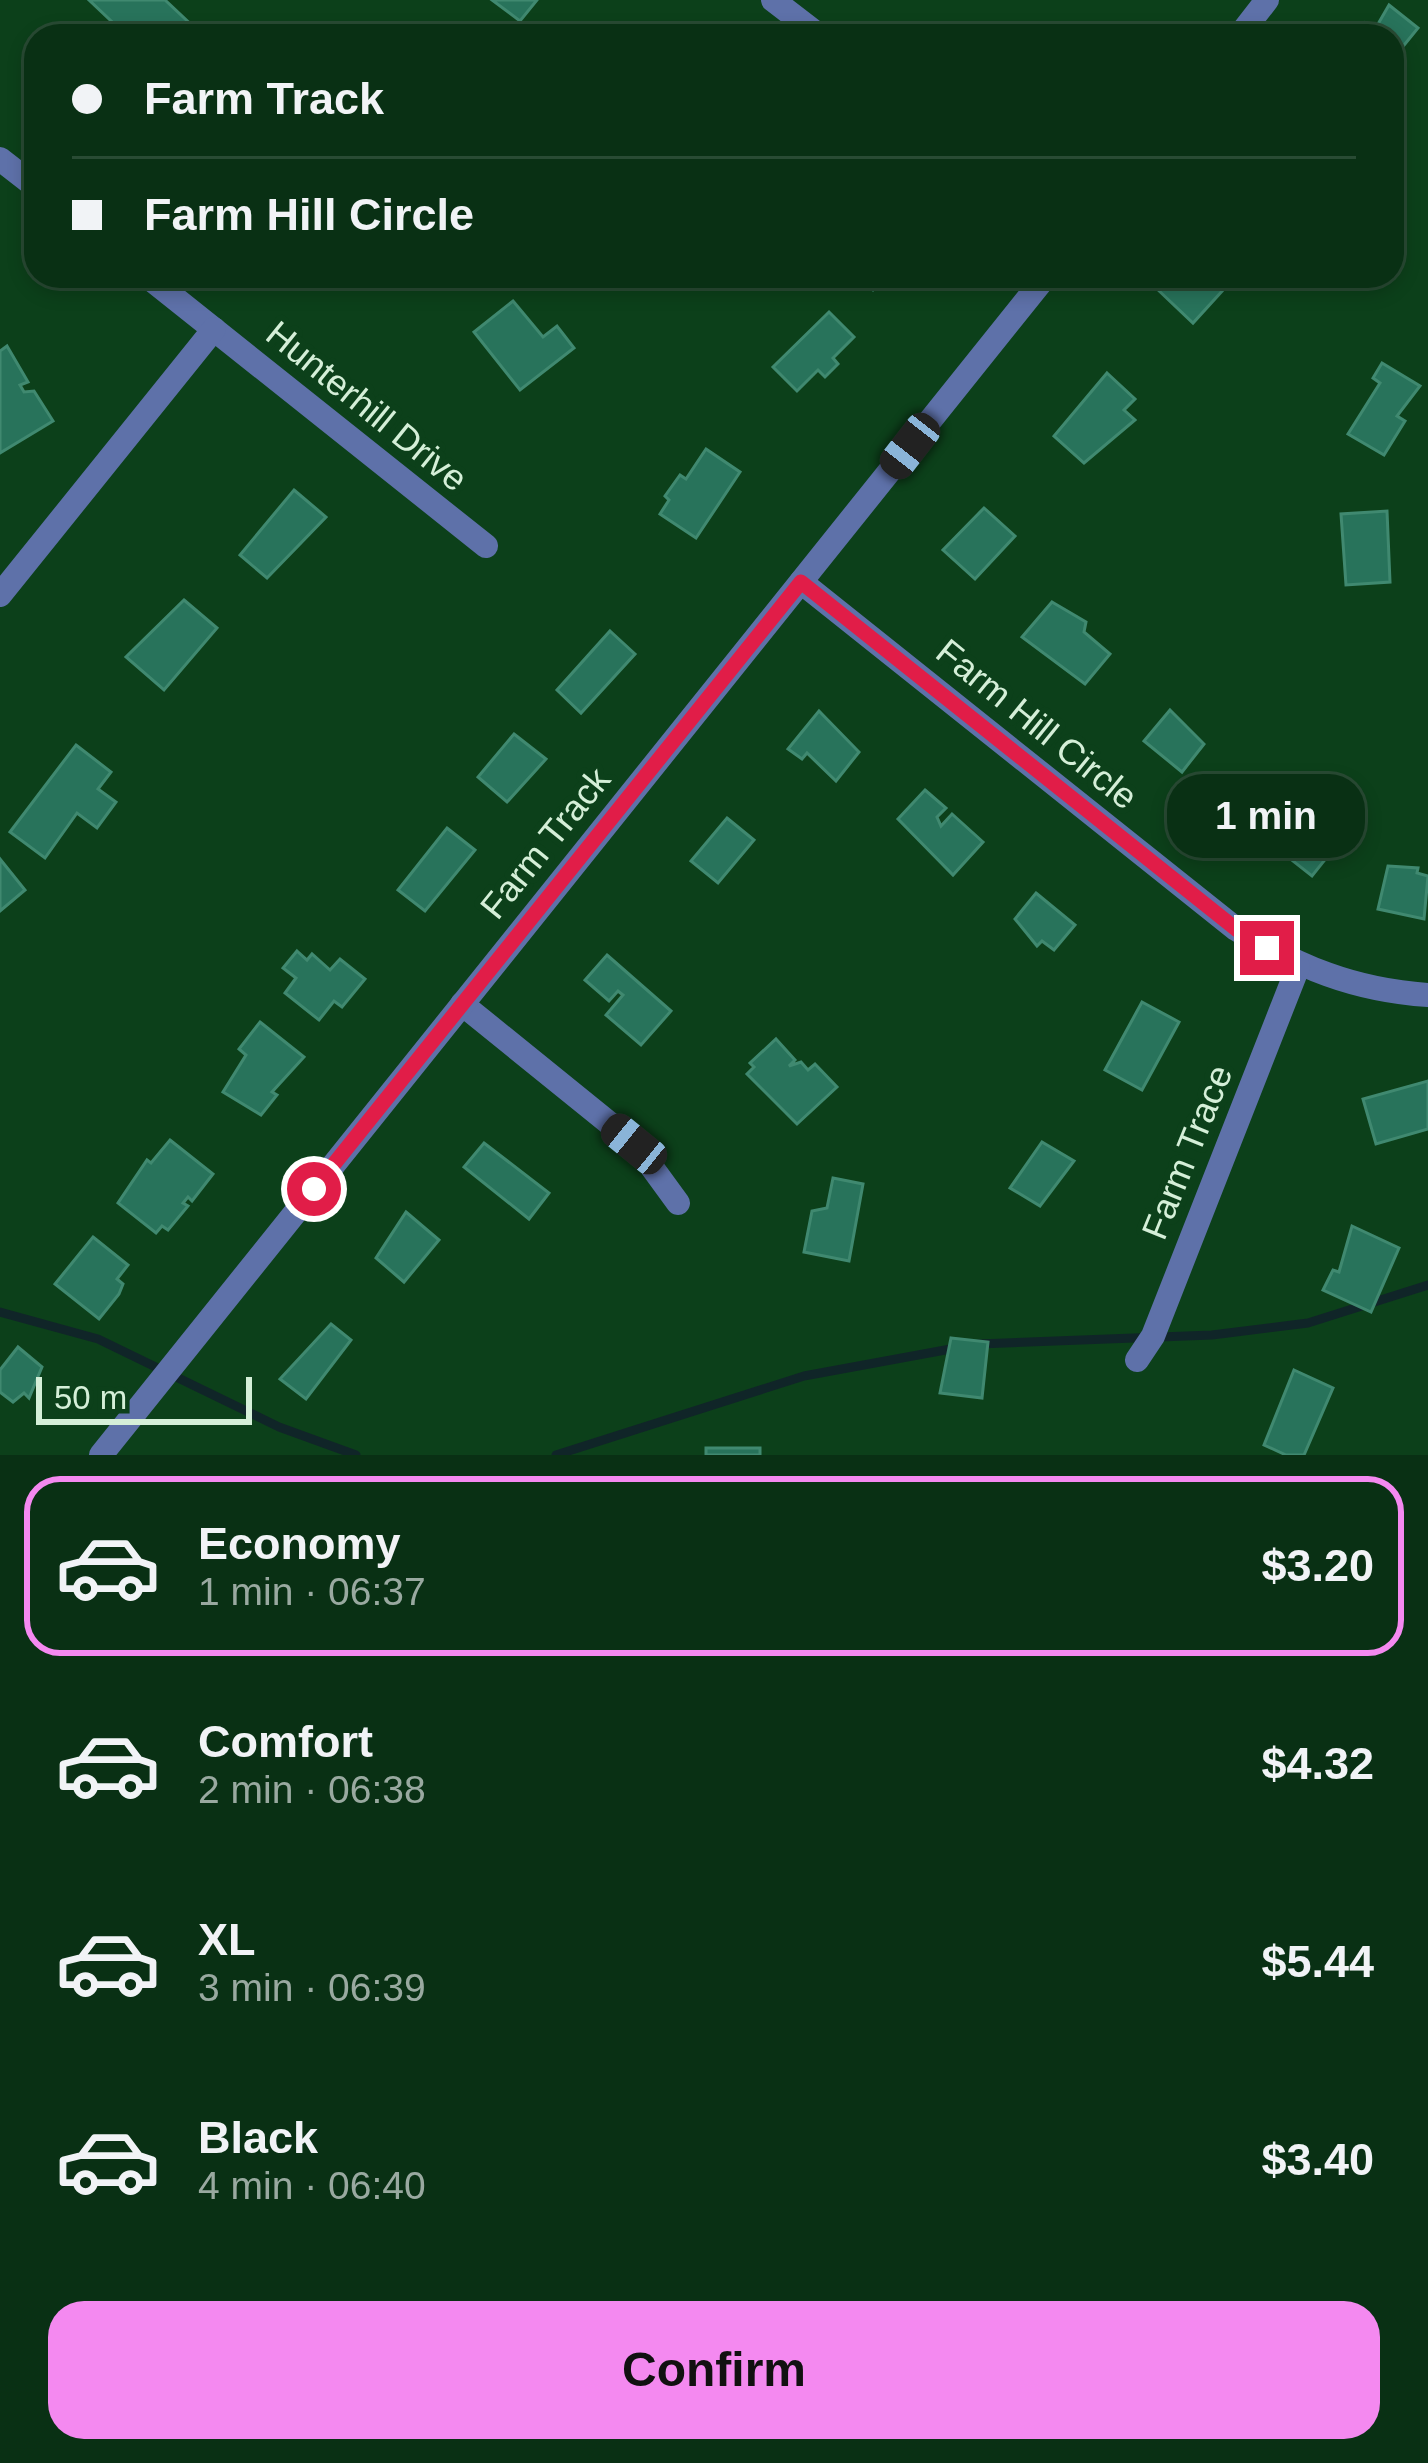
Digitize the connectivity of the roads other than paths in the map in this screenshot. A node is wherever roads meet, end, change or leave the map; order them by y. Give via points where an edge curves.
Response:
1 (773, 0) edge
2 (1268, 0) edge
3 (804, 24) edge
4 (1248, 24) edge
5 (0, 159) edge
6 (24, 178) edge
7 (162, 288) edge
8 (1036, 288) edge
9 (214, 329) junction
10 (486, 547) dead end
11 (801, 582) junction
12 (0, 595) edge
13 (1298, 967) junction
14 (1428, 995) edge
15 (462, 1004) junction
16 (678, 1203) dead end
17 (1137, 1360) dead end
18 (101, 1455) edge

1 - 3 street
2 - 4 street
5 - 6 street
7 - 9 street, Hunterhill Drive
8 - 11 street, Farm Track
9 - 10 street, Hunterhill Drive
9 - 12 street
11 - 13 street, Farm Hill Circle via 1236,929
11 - 15 street, Farm Track
13 - 14 street, Farm Hill Circle via 1342,983
13 - 17 street, Farm Trace
15 - 16 street via 634,1144
15 - 18 street, Farm Track

